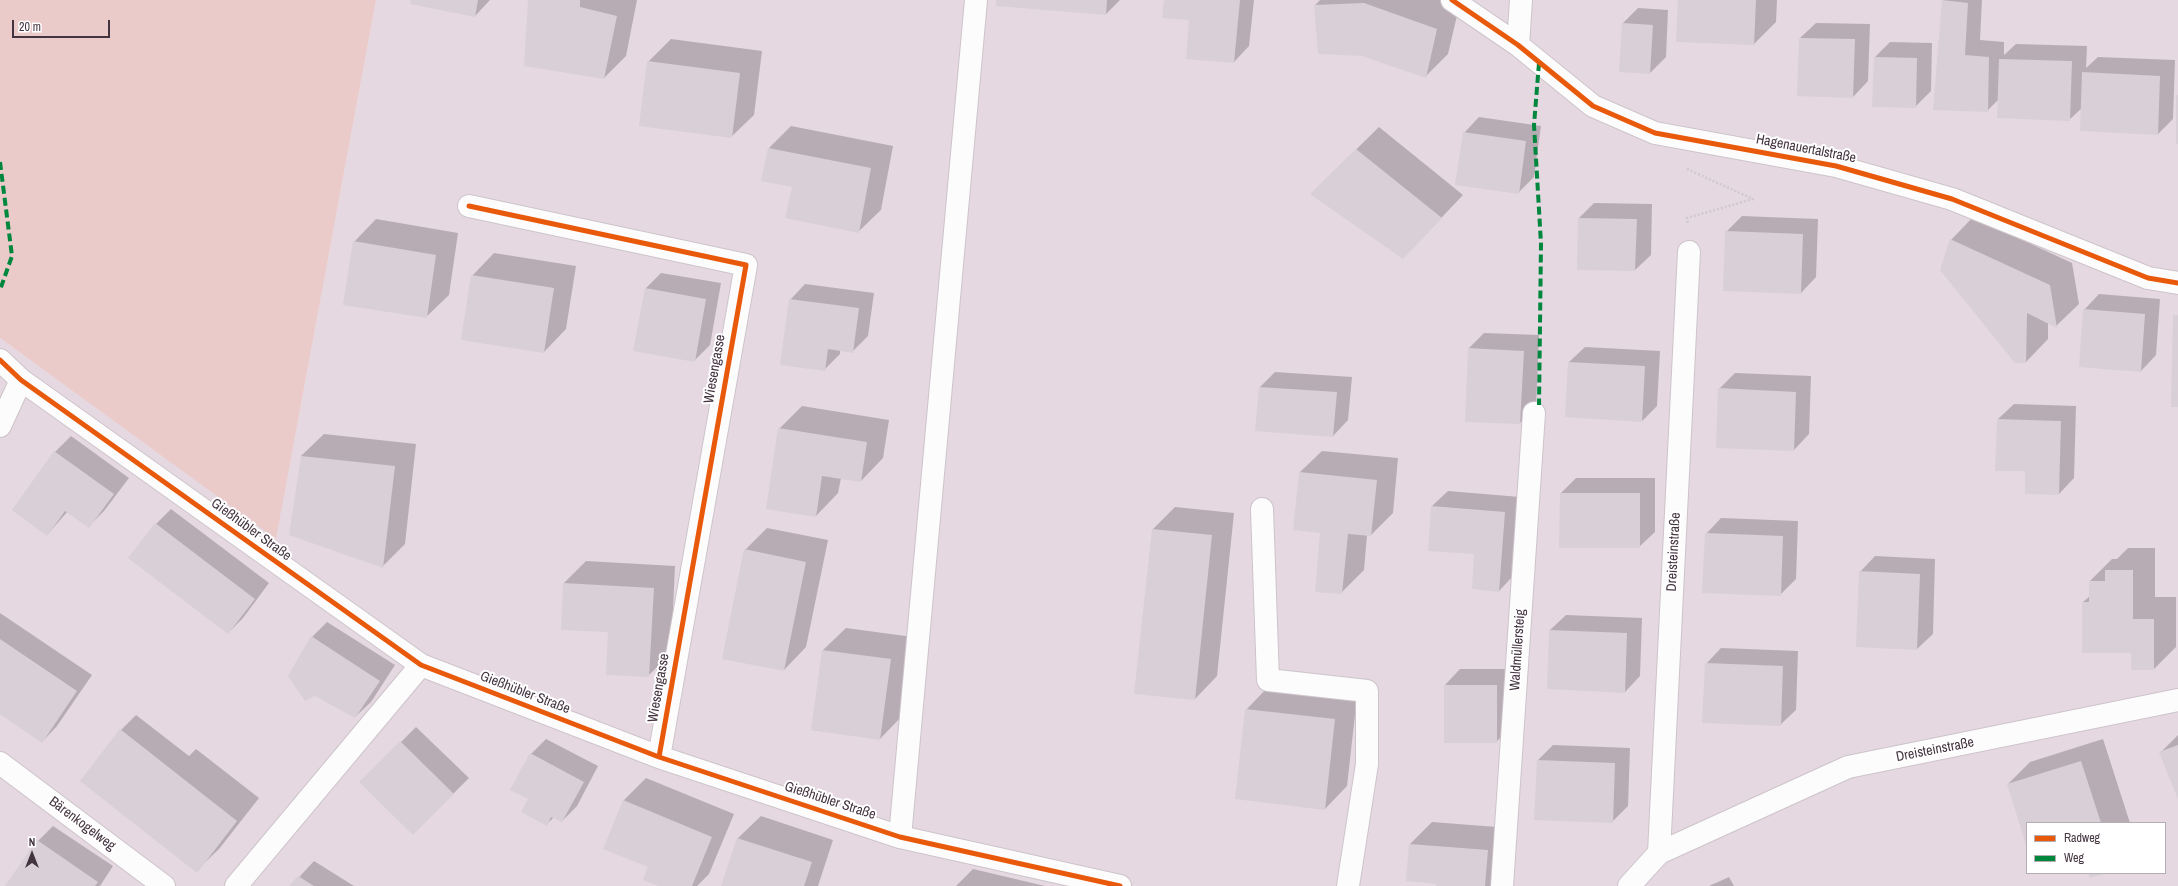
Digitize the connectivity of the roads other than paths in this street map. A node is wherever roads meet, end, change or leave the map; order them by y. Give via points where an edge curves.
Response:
1 (976, 0) edge
2 (1452, 0) edge
3 (1521, 0) edge
4 (1518, 45) junction
5 (469, 206) dead end
6 (1689, 252) road end
7 (2178, 283) edge
8 (0, 360) edge
9 (21, 380) junction
10 (1534, 413) dead end
11 (0, 426) edge
12 (1262, 509) dead end
13 (421, 665) junction
14 (2178, 700) edge
15 (659, 757) junction
16 (0, 763) edge
17 (900, 836) junction
18 (1659, 853) junction
19 (164, 886) edge
20 (236, 886) edge
21 (1120, 886) edge
22 (1348, 886) edge
23 (1502, 886) edge
24 (1629, 886) edge

1 - 17 street
2 - 4 street, Hagenauertalstraße
3 - 4 street
4 - 7 street, Hagenauertalstraße via 1593,106 1655,134 1836,166 1952,198 2148,278
5 - 15 street, Wiesengasse via 746,265
6 - 18 street, Dreisteinstraße
8 - 9 street, Gießhübler Straße
9 - 11 street
9 - 13 street, Gießhübler Straße
10 - 23 street, Waldmüllersteig
12 - 22 street via 1268,680 1367,691 1367,764
13 - 15 street, Gießhübler Straße
13 - 20 street
14 - 18 street, Dreisteinstraße via 1848,767
15 - 17 street, Gießhübler Straße
16 - 19 street, Bärenkogelweg
17 - 21 street, Gießhübler Straße
18 - 24 street, Dreisteinstraße

